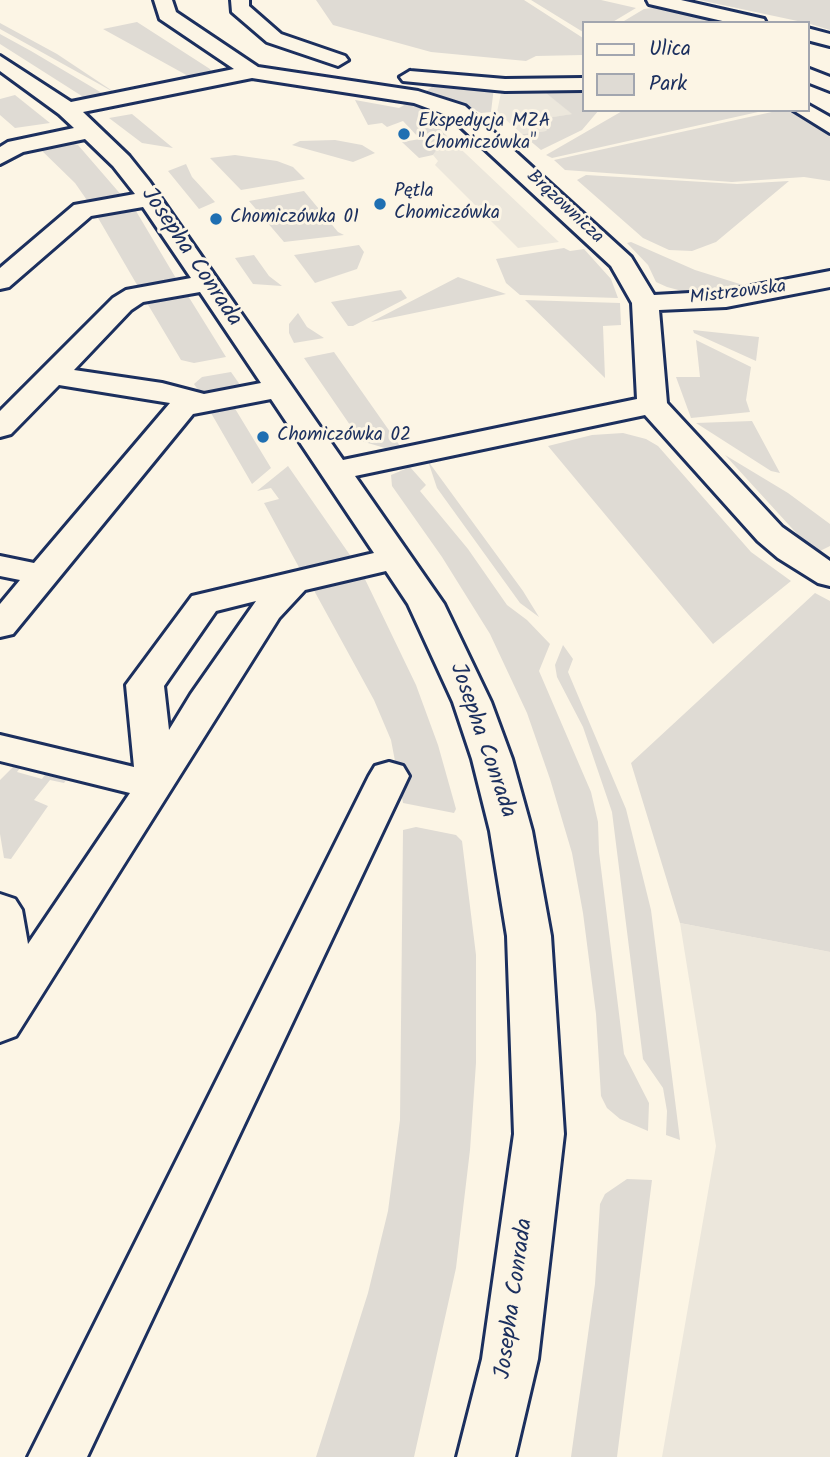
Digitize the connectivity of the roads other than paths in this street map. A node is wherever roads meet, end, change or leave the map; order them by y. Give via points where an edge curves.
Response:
1 (163, 0) edge
2 (240, 0) edge
3 (664, 2) edge
4 (748, 21) edge
5 (259, 27) junction
6 (809, 35) edge
7 (830, 40) edge
8 (205, 41) junction
9 (338, 61) junction
10 (0, 62) edge
11 (252, 72) junction
12 (809, 75) edge
13 (310, 79) junction
14 (582, 84) edge
15 (830, 85) edge
16 (67, 109) junction
17 (806, 112) edge
18 (830, 126) edge
19 (91, 131) junction
20 (0, 157) edge
21 (150, 199) junction
22 (830, 279) edge
23 (0, 281) edge
24 (206, 283) junction
25 (645, 303) junction
26 (52, 375) junction
27 (281, 388) junction
28 (199, 402) junction
29 (652, 405) junction
30 (0, 428) edge
31 (336, 471) junction
32 (397, 558) junction
33 (0, 566) edge
34 (43, 575) junction
35 (830, 576) edge
36 (295, 580) junction
37 (0, 626) edge
38 (0, 748) edge
39 (389, 776) dead end
40 (156, 786) junction
41 (0, 910) edge
42 (7, 1011) edge
43 (57, 1457) edge
44 (486, 1457) edge

1 - 8 street, Brązownicza via 167,15
2 - 5 street via 239,8
3 - 4 street
5 - 8 street
5 - 9 street via 290,45
6 - 7 street
8 - 11 street, Brązownicza
9 - 13 street
9 - 14 street via 485,84
10 - 16 street, Josepha Conrada
11 - 13 street, Brązownicza
11 - 16 street, Brązownicza
12 - 15 street
13 - 25 street, Brązownicza via 418,97 457,111 622,262
16 - 19 street, Josepha Conrada
17 - 18 street
19 - 20 street via 20,145
19 - 21 street, Josepha Conrada
21 - 23 street via 83,210
21 - 24 street, Josepha Conrada
22 - 25 street, Mistrzowska via 726,299
24 - 26 street via 135,296
24 - 27 street, Josepha Conrada
25 - 29 street, Brązownicza
26 - 28 street
26 - 30 street
27 - 28 street
27 - 31 street, Josepha Conrada
28 - 34 street via 183,407
29 - 31 street
29 - 35 street via 770,534
31 - 32 street, Josepha Conrada
32 - 36 street
32 - 44 street, Josepha Conrada via 451,653 484,737 512,831 529,936 539,1134 510,1359
33 - 34 street
34 - 37 street
36 - 40 street via 267,611 222,677
36 - 40 street via 204,603 145,685
38 - 40 street
39 - 43 street
40 - 42 street
41 - 42 street

